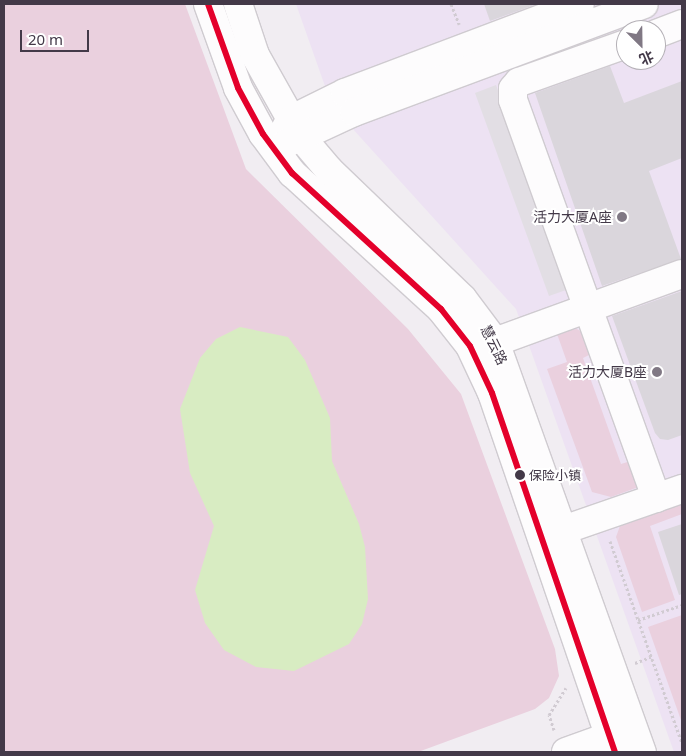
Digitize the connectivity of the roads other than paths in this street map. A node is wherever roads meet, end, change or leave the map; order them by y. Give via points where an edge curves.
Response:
1 (208, 4) edge
2 (238, 4) edge
3 (580, 4) edge
4 (644, 4) edge
5 (682, 24) edge
6 (666, 30) edge
7 (616, 48) edge
8 (295, 128) junction
9 (274, 149) junction
10 (682, 274) edge
11 (586, 308) junction
12 (495, 342) junction
13 (682, 489) edge
14 (656, 498) junction
15 (552, 534) junction
16 (630, 745) edge
17 (566, 752) edge

1 - 9 street, 慧云路 via 238,88
2 - 8 street, 慧云路 via 255,55
3 - 8 street via 345,93
4 - 8 street via 354,112
5 - 6 street
7 - 11 street via 519,82 513,89 516,114
8 - 9 street
8 - 12 street, 慧云路 via 329,170 462,298
9 - 15 street, 慧云路 via 292,174 458,328 492,392
10 - 11 street
11 - 12 street
11 - 14 street
12 - 15 street, 慧云路
13 - 14 street
14 - 15 street
15 - 16 street, 慧云路
16 - 17 street

